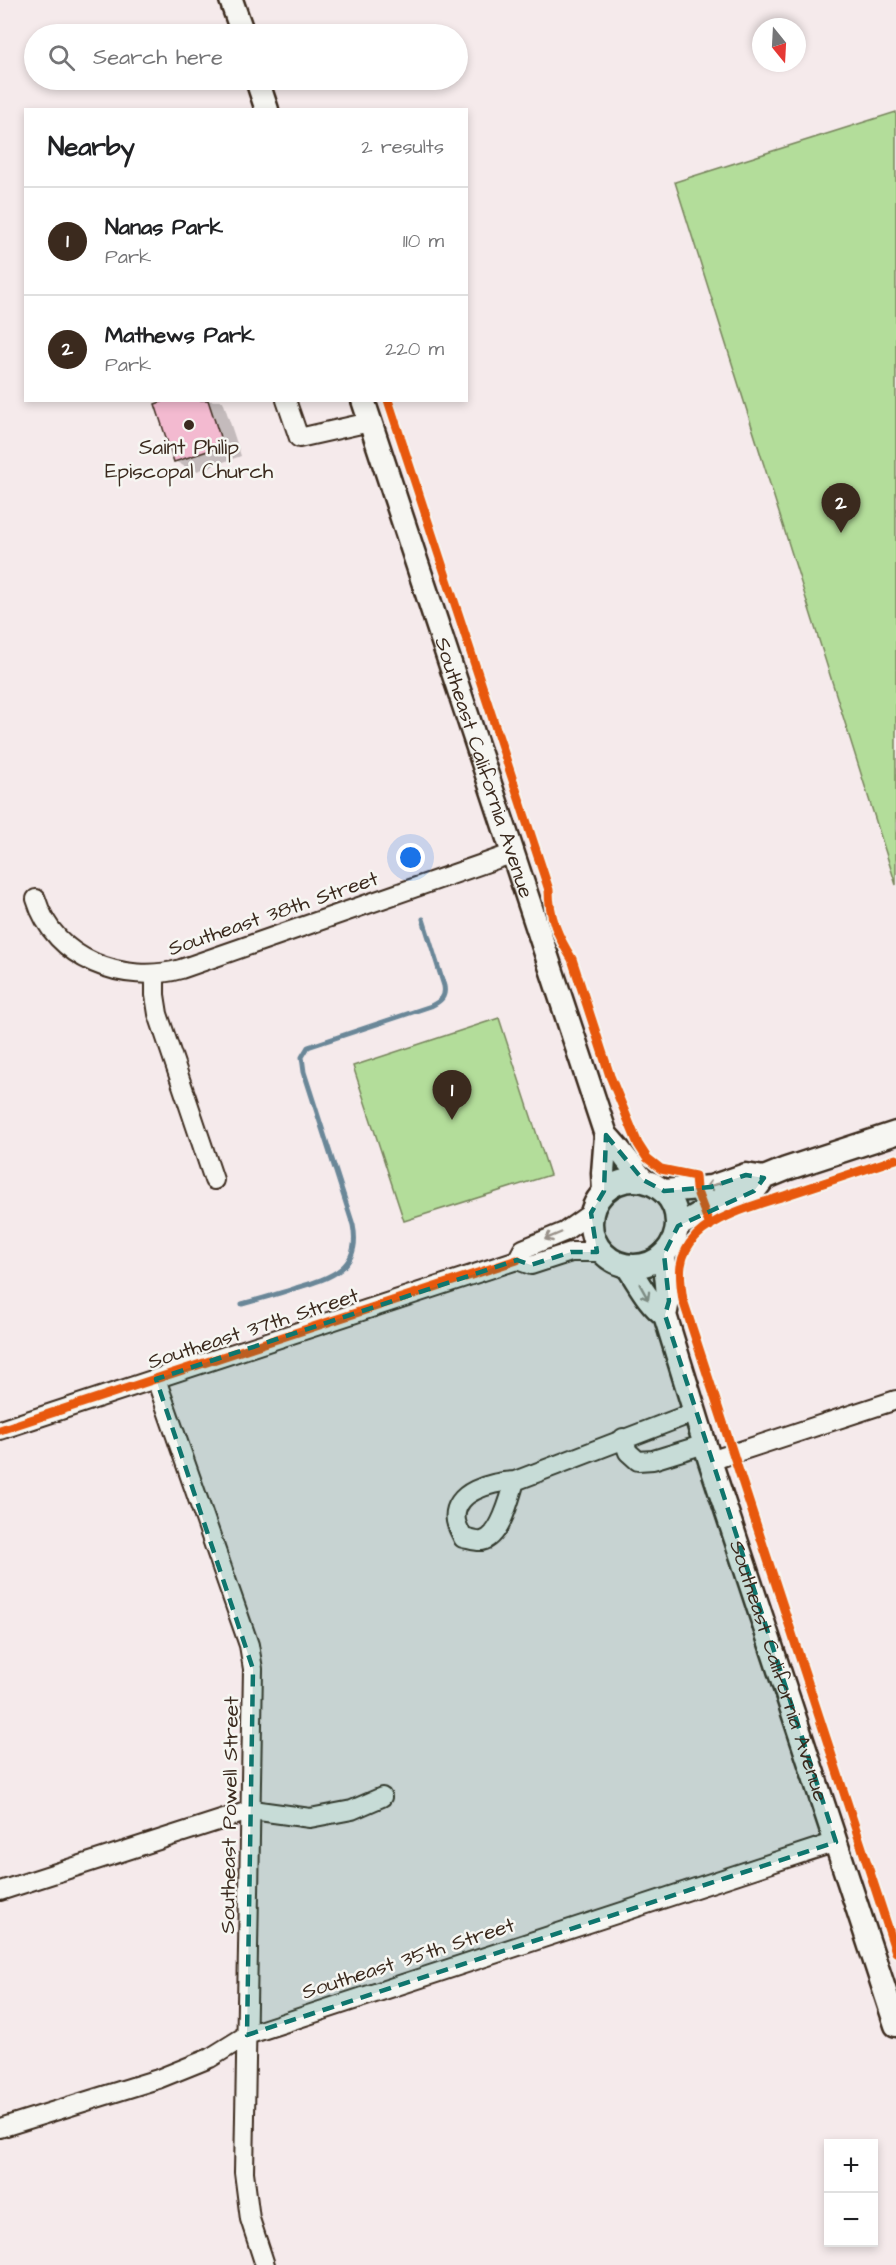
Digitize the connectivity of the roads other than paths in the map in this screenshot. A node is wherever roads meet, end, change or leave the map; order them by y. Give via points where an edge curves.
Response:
1 (231, 0) edge
2 (239, 24) edge
3 (260, 90) edge
4 (266, 108) edge
5 (287, 402) edge
6 (364, 402) edge
7 (370, 422) junction
8 (514, 853) junction
9 (36, 899) dead end
10 (155, 974) junction
11 (896, 1133) edge
12 (606, 1135) junction
13 (764, 1178) junction
14 (214, 1180) dead end
15 (643, 1180) junction
16 (604, 1191) junction
17 (664, 1191) junction
18 (591, 1213) junction
19 (678, 1226) junction
20 (601, 1252) junction
21 (664, 1254) junction
22 (517, 1260) junction
23 (627, 1266) junction
24 (665, 1315) junction
25 (156, 1379) junction
26 (896, 1400) edge
27 (695, 1412) junction
28 (0, 1430) edge
29 (623, 1438) junction
30 (707, 1453) junction
31 (515, 1481) dead end
32 (382, 1797) dead end
33 (252, 1810) junction
34 (836, 1842) junction
35 (0, 1891) edge
36 (896, 2025) edge
37 (247, 2035) junction
38 (0, 2128) edge
39 (265, 2265) edge

1 - 2 main road
3 - 4 main road
5 - 7 street via 299,438
6 - 7 main road, Southeast California Avenue
7 - 8 main road, Southeast California Avenue
8 - 10 street, Southeast 38th Street via 181,969
8 - 12 main road, Southeast California Avenue
9 - 10 street, Southeast 38th Street via 54,933 83,957 118,972
10 - 14 street via 158,1014
11 - 13 main road
12 - 15 main road, Southeast California Avenue
12 - 16 main road, Southeast California Avenue
13 -> 17 main road via 746,1175 711,1187
13 - 19 main road via 754,1191 716,1205
15 - 16 main road via 629,1179
15 - 17 main road
16 - 18 main road
17 - 19 main road via 675,1207
18 - 20 main road via 592,1233
18 -> 22 street, Southeast 37th Street via 564,1232 523,1249
19 - 21 main road
20 - 22 street, Southeast 37th Street via 570,1252 531,1265
20 - 23 main road
21 - 23 main road via 653,1262
21 - 24 main road, Southeast California Avenue via 669,1302
22 - 25 street, Southeast 37th Street
23 -> 24 main road, Southeast California Avenue via 651,1305
24 - 27 main road, Southeast California Avenue
25 - 28 street, Southeast 37th Street
25 - 33 street, Southeast Powell Street via 249,1645 255,1684
26 - 30 street
27 - 29 street
27 - 30 main road, Southeast California Avenue
29 - 30 street via 628,1452 638,1461
29 - 31 street
30 - 34 main road, Southeast California Avenue
32 - 33 street via 352,1810 310,1818
33 - 35 street
33 - 37 street, Southeast Powell Street
34 - 36 main road, Southeast California Avenue
34 - 37 street, Southeast 35th Street
37 - 38 street, Southeast 35th Street via 210,2058 158,2079
37 - 39 street, Southeast Powell Street via 245,2188

